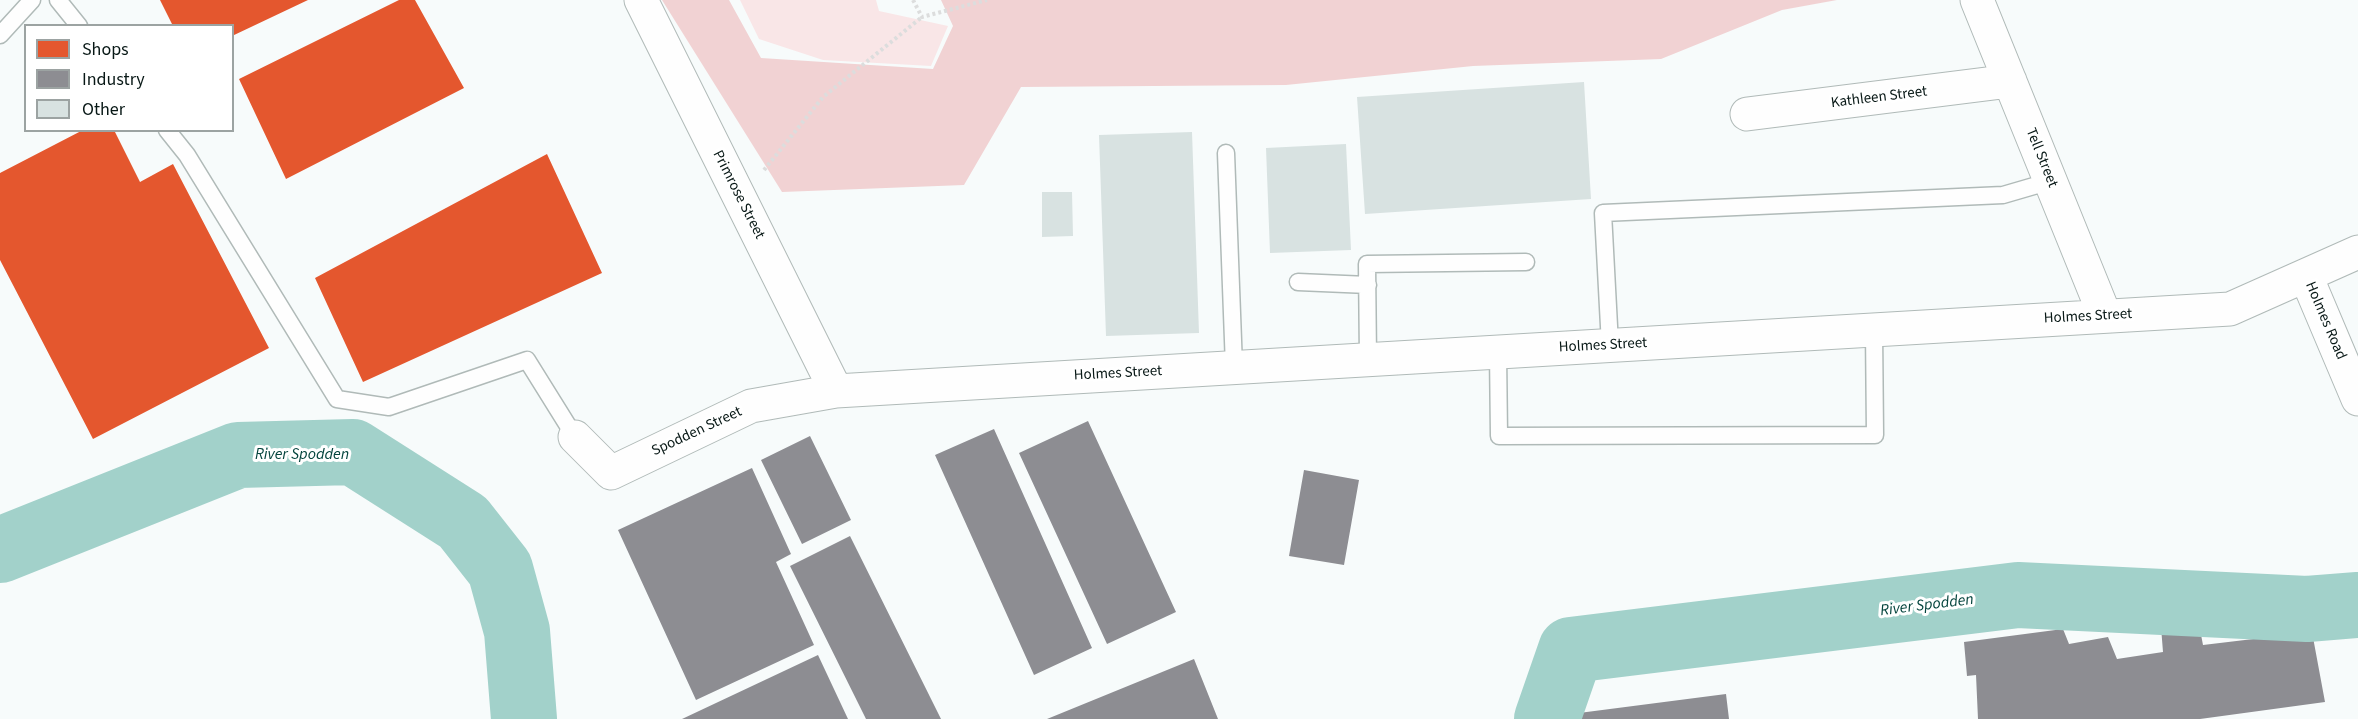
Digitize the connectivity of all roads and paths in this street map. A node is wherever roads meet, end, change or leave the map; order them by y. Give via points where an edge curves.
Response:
1 (32, 0) edge
2 (58, 0) edge
3 (641, 0) edge
4 (913, 0) edge
5 (987, 0) edge
6 (1977, 0) edge
7 (922, 17) junction
8 (78, 24) edge
9 (0, 35) edge
10 (2010, 81) junction
11 (1747, 114) dead end
12 (169, 132) edge
13 (1226, 153) dead end
14 (2050, 182) junction
15 (742, 204) junction
16 (2358, 252) edge
17 (1526, 262) dead end
18 (2306, 276) junction
19 (1298, 282) dead end
20 (1368, 285) junction
21 (2105, 316) junction
22 (1874, 330) junction
23 (1610, 345) junction
24 (1498, 352) junction
25 (1368, 359) junction
26 (1234, 367) junction
27 (836, 391) junction
28 (2358, 399) edge
29 (575, 437) joint

1 - 9 lane
2 - 8 lane
3 - 15 street, Primrose Street
4 - 7 path
5 - 7 path
6 - 10 street, Tell Street
7 - 15 path via 823,97 762,172
10 - 11 street, Kathleen Street
10 - 14 street, Tell Street
12 - 29 lane via 187,155 337,399 389,406 527,360
13 - 26 lane
14 - 21 street, Tell Street
14 - 23 lane via 2003,195 1603,213
15 - 27 street, Primrose Street
16 - 18 street, Holmes Street
17 - 20 lane via 1367,264
18 - 21 street, Holmes Street via 2230,309
18 - 28 street, Holmes Road
19 - 20 lane
20 - 25 lane
21 - 22 street, Holmes Street
22 - 23 street, Holmes Street
22 - 24 lane via 1875,435 1498,436
23 - 24 street, Holmes Street
24 - 25 street, Holmes Street
25 - 26 street, Holmes Street
26 - 27 street, Holmes Street
27 - 29 street, Spodden Street via 751,406 611,473

